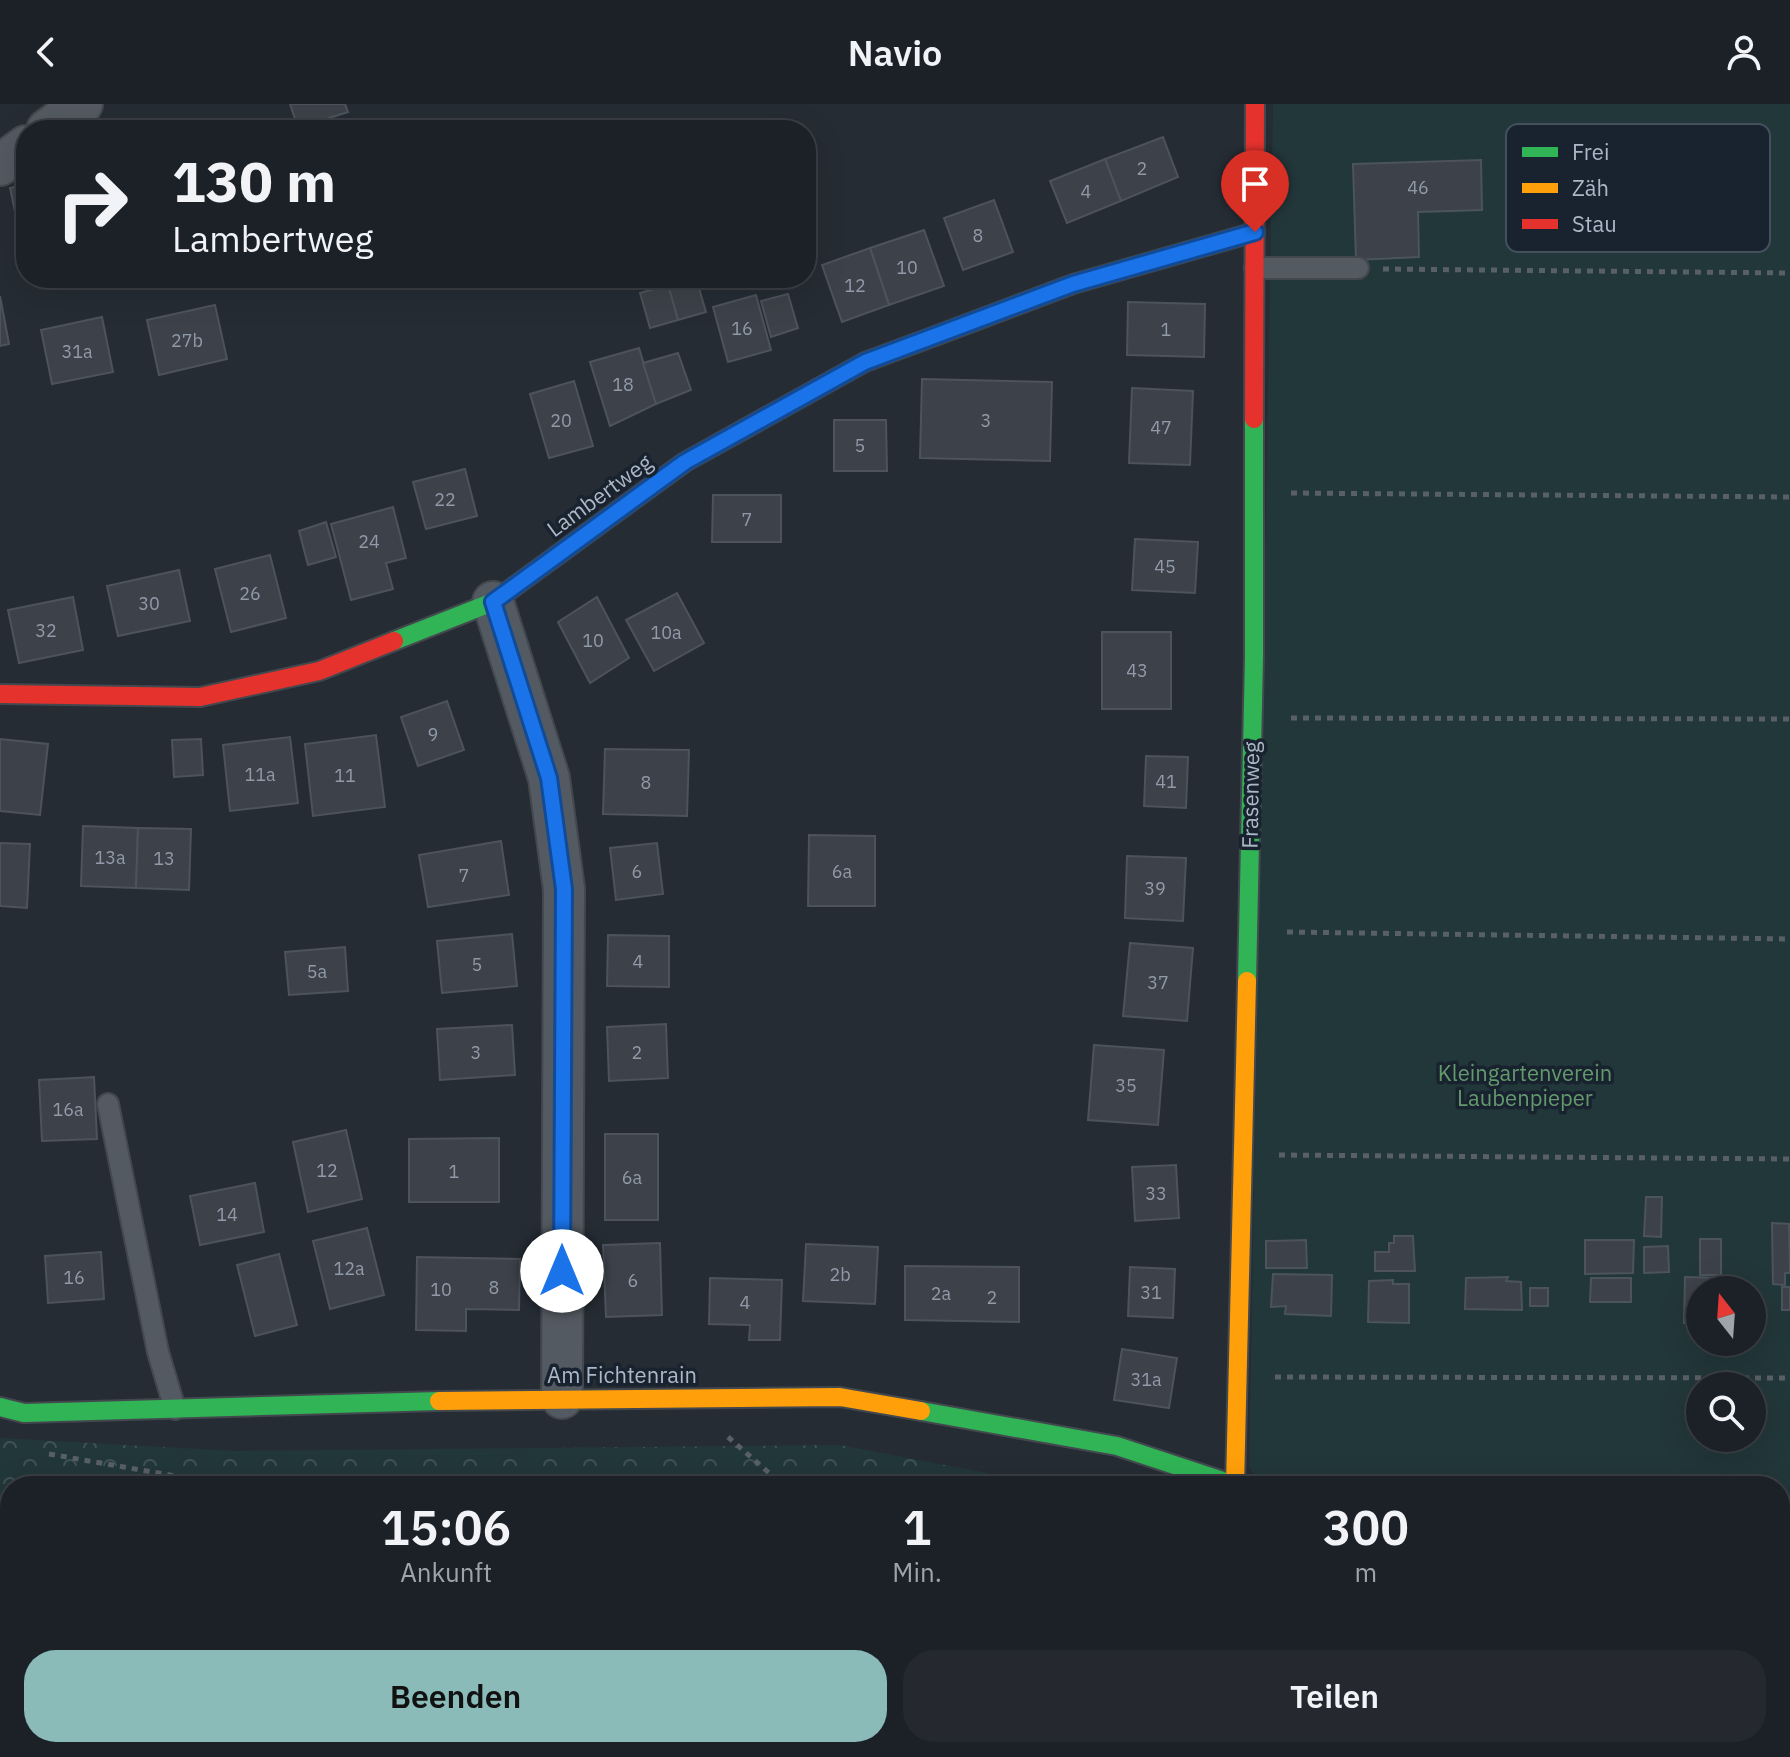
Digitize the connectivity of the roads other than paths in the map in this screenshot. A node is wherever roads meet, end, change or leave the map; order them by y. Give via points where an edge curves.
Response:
1 (82, 104) edge
2 (1255, 104) edge
3 (60, 120) edge
4 (1255, 232) junction
5 (1255, 268) junction
6 (1358, 268) road end
7 (493, 602) junction
8 (0, 694) edge
9 (108, 1104) dead end
10 (562, 1398) junction
11 (0, 1407) edge
12 (175, 1409) junction
13 (1206, 1476) edge
14 (1235, 1476) edge

1 - 3 street
2 - 4 street, Frasenweg
4 - 5 street, Frasenweg
4 - 7 street, Lambertweg via 1073,284 865,362 685,462
5 - 6 lane
5 - 14 street, Frasenweg via 1252,718
7 - 8 street, Lambertweg via 319,671 200,697
7 - 10 street via 549,778 564,889
9 - 12 lane via 158,1352
10 - 12 street, Am Fichtenrain
10 - 13 street, Am Fichtenrain via 840,1397 1117,1446
11 - 12 street, Am Fichtenrain via 24,1413

